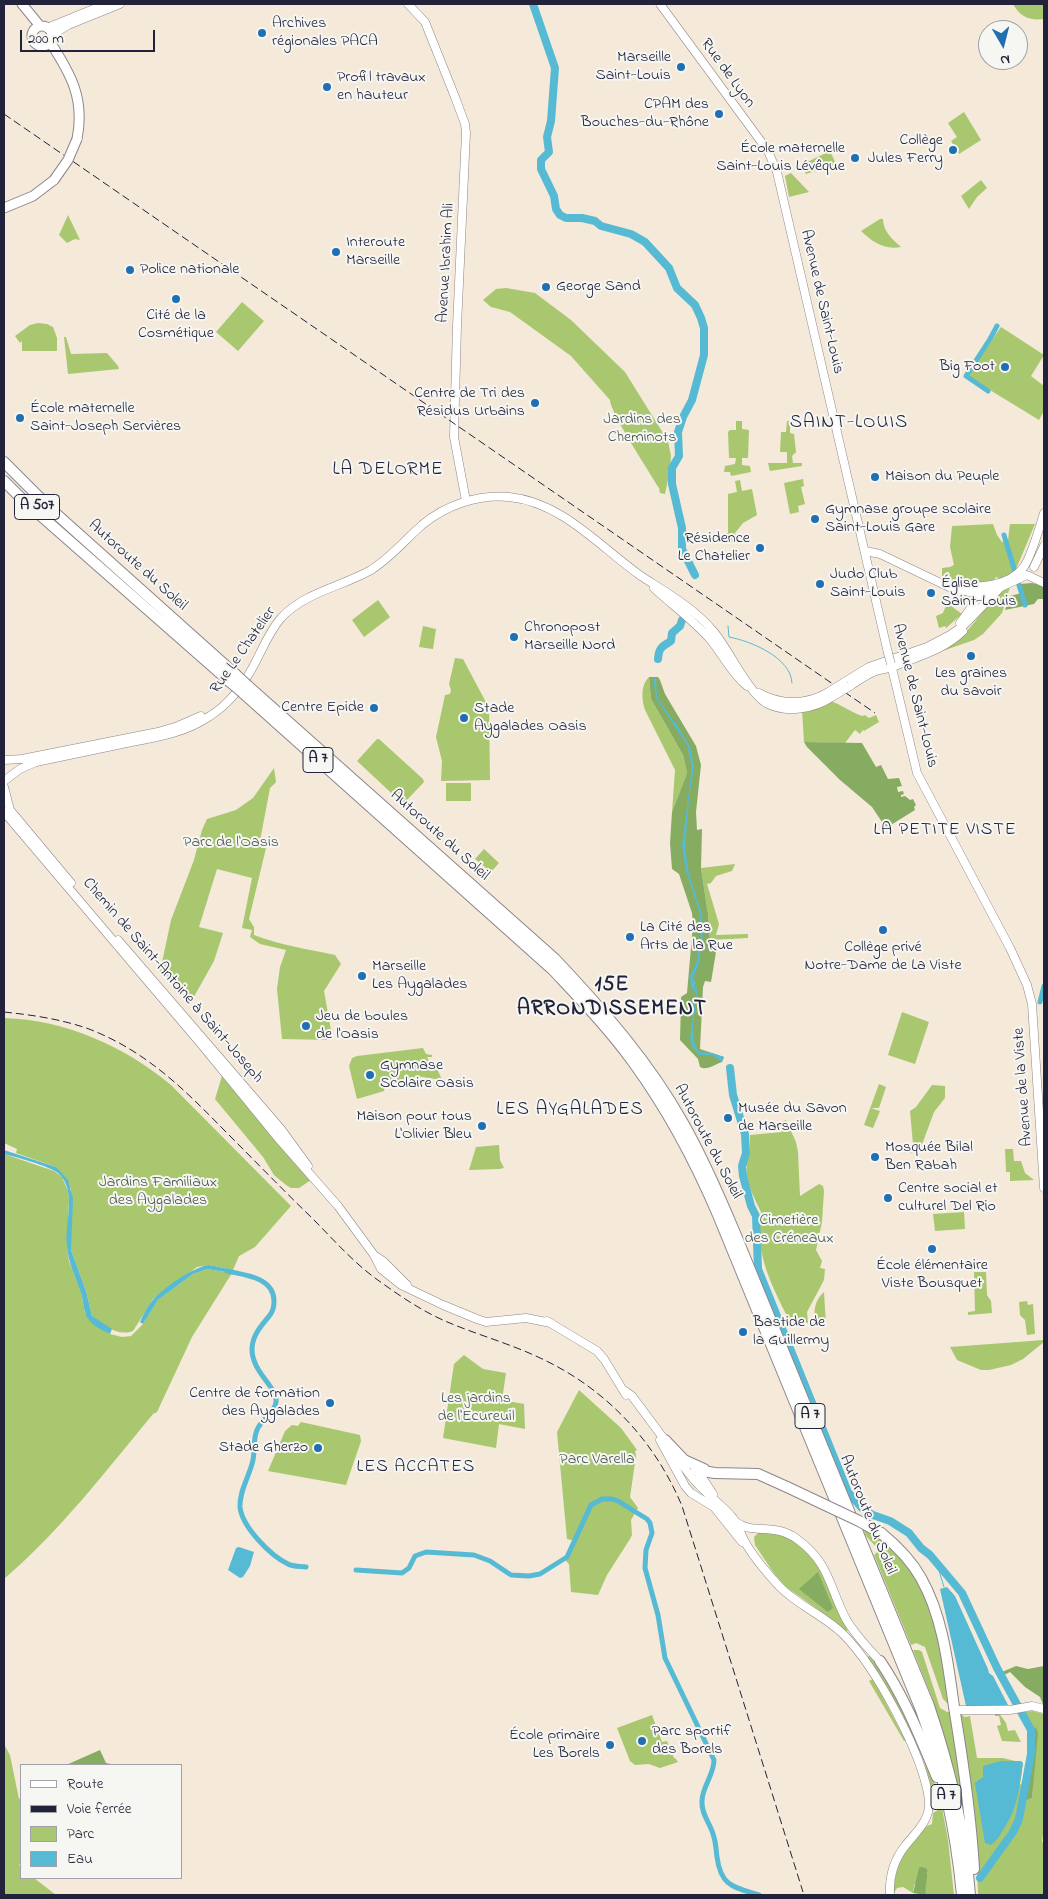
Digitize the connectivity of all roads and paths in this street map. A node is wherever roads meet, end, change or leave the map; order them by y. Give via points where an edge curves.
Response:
1 (106, 4) edge
2 (120, 4) edge
3 (402, 4) edge
4 (408, 4) edge
5 (660, 4) edge
6 (24, 7) edge
7 (428, 32) junction
8 (44, 35) junction
9 (772, 161) joint
10 (53, 177) junction
11 (4, 202) edge
12 (4, 208) edge
13 (4, 462) edge
14 (4, 472) edge
15 (4, 481) edge
16 (466, 501) junction
17 (1044, 513) edge
18 (1043, 522) edge
19 (71, 541) junction
20 (1044, 546) edge
21 (865, 551) junction
22 (388, 557) junction
23 (1029, 570) junction
24 (1016, 581) junction
25 (1044, 581) edge
26 (989, 586) junction
27 (951, 588) junction
28 (1000, 588) junction
29 (979, 594) junction
30 (686, 609) junction
31 (979, 611) junction
32 (950, 635) junction
33 (891, 666) junction
34 (232, 677) junction
35 (846, 685) junction
36 (755, 691) junction
37 (4, 760) edge
38 (12, 775) junction
39 (4, 781) edge
40 (4, 789) edge
41 (4, 812) edge
42 (415, 840) junction
43 (567, 979) junction
44 (1027, 984) joint
45 (320, 1188) junction
46 (1044, 1188) edge
47 (374, 1255) junction
48 (413, 1290) junction
49 (470, 1316) junction
50 (551, 1324) junction
51 (625, 1391) junction
52 (665, 1440) junction
53 (693, 1471) junction
54 (709, 1472) junction
55 (715, 1503) junction
56 (732, 1524) junction
57 (758, 1528) junction
58 (740, 1531) junction
59 (752, 1552) junction
60 (762, 1566) junction
61 (880, 1661) joint
62 (1044, 1709) edge
63 (956, 1710) junction
64 (947, 1803) junction
65 (890, 1895) edge
66 (962, 1895) edge
67 (970, 1895) edge
68 (975, 1895) edge

1 - 8 main road
2 - 8 main road
3 - 7 main road, Avenue Ibrahim Ali
4 - 7 main road, Avenue Ibrahim Ali via 425,22
5 - 9 main road, Rue de Lyon
6 - 8 main road
7 - 16 main road, Avenue Ibrahim Ali via 466,132 454,437
8 - 10 main road, bridge via 69,72 80,110 68,160
9 - 21 main road, Avenue de Saint-Louis via 782,189
10 - 11 main road
10 - 12 main road via 37,194
13 - 34 highway, Autoroute du Soleil / A 7
14 - 19 highway, A 507
15 - 19 highway, Autoroute du Soleil / A 7
16 - 22 main road, Rue Le Chatelier via 438,514
16 - 30 main road, Rue Le Chatelier via 506,496 539,503 566,518 642,576 662,596
17 - 18 main road
18 - 23 main road
19 - 34 highway, Autoroute du Soleil / A 7
20 - 23 main road
21 - 27 main road via 880,554
21 - 33 main road, Avenue de Saint-Louis, bridge
22 - 37 main road, Rue Le Chatelier via 296,598 267,629 232,691 195,719 158,732
22 - 38 main road, Rue Le Chatelier via 361,574 307,597 286,613 270,632 253,667 235,693 220,709 199,723 172,734 36,762
23 - 24 main road
23 - 25 main road
23 - 26 main road
24 - 25 main road
24 - 28 main road
26 - 27 main road
26 - 29 main road
27 - 29 main road
28 - 29 main road
28 - 31 main road
29 - 32 main road
30 - 36 main road via 714,632
30 - 36 main road, Rue Le Chatelier via 691,620 709,638 740,680
31 - 32 main road
31 - 33 main road via 950,642
32 - 35 main road via 927,647 869,667
33 - 35 main road
33 - 44 main road, Avenue de Saint-Louis via 917,773
34 - 42 highway, Autoroute du Soleil / A 7, bridge
35 - 36 main road, bridge via 829,695 792,702 774,700
38 - 39 main road, Rue Le Chatelier
38 - 40 main road, Chemin de Saint-Antoine à Saint-Joseph
40 - 45 main road, Chemin de Saint-Antoine à Saint-Joseph via 16,818 286,1135
41 - 45 main road, Chemin de Saint-Antoine à Saint-Joseph
42 - 43 highway, Autoroute du Soleil / A 7 via 553,970
42 - 43 highway, Autoroute du Soleil / A 7 via 555,960
43 - 64 highway, Autoroute du Soleil / A 7 via 632,1061 695,1164 918,1702 936,1754
43 - 67 highway, Autoroute du Soleil / A 7 via 606,1014 656,1080 683,1122 713,1180 929,1706 956,1800
44 - 46 main road, Avenue de la Viste via 1032,1004
45 - 47 main road, Chemin de Saint-Antoine à Saint-Joseph via 338,1206
47 - 48 main road
47 - 48 main road, Chemin de Saint-Antoine à Saint-Joseph via 381,1269 391,1278
48 - 49 main road
49 - 50 main road via 486,1322 526,1318
49 - 50 main road via 534,1314
50 - 51 main road via 597,1351
51 - 52 main road
51 - 55 main road via 662,1442 685,1486 691,1493
52 - 53 main road
52 - 54 highway via 684,1460
53 - 54 highway
53 - 55 main road
53 - 55 main road via 686,1476 690,1487
54 - 63 highway, bridge via 758,1474 859,1521 894,1543 909,1560 929,1594 942,1638
55 - 56 main road
56 - 57 main road
56 - 58 main road
56 - 59 main road via 740,1540
57 - 58 main road
57 - 60 main road via 749,1539
57 - 61 main road via 786,1531 817,1557 829,1576 851,1629
58 - 59 main road
59 - 60 main road
60 - 65 main road via 786,1594 844,1635 878,1681 919,1760 929,1802 928,1811 925,1821 897,1860
61 - 64 highway via 902,1699
62 - 63 main road via 1032,1706
63 - 68 highway
64 - 66 highway, Autoroute du Soleil / A 7

